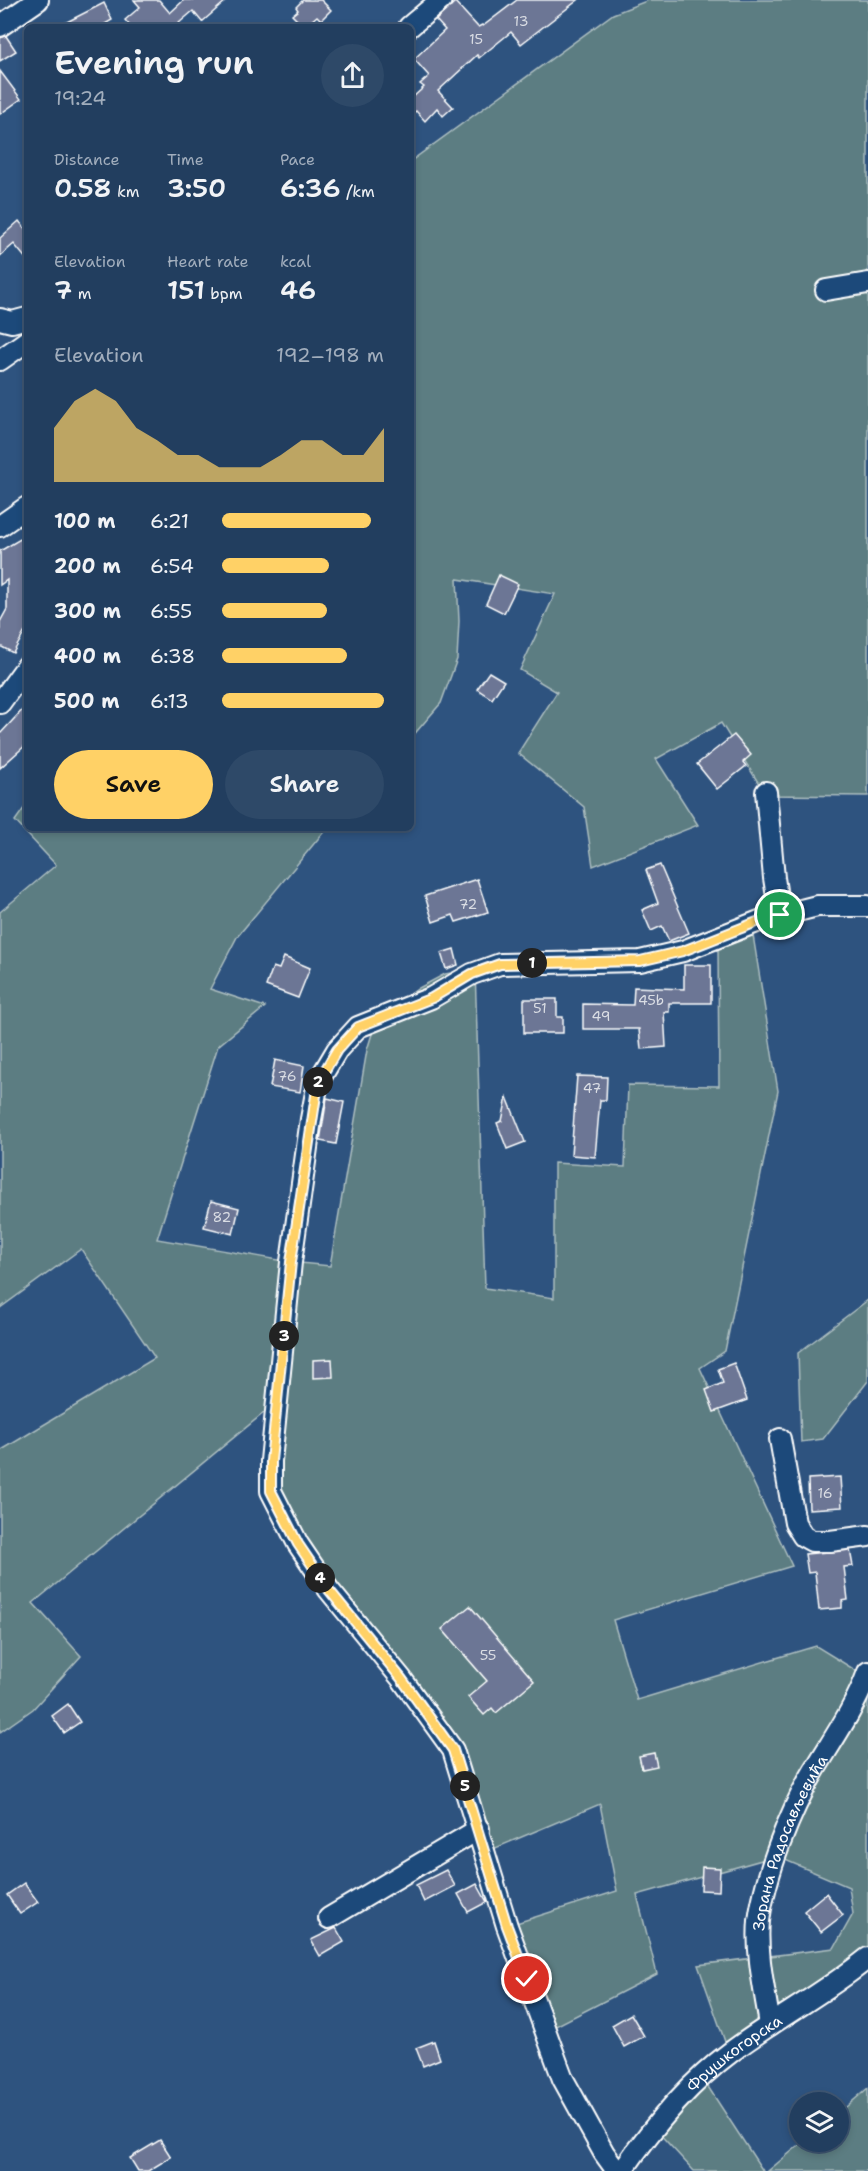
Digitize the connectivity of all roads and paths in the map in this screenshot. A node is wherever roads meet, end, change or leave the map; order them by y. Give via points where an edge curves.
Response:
1 (38, 0) edge
2 (435, 2) edge
3 (412, 24) edge
4 (0, 26) edge
5 (868, 283) edge
6 (826, 290) dead end
7 (0, 319) edge
8 (24, 319) edge
9 (24, 343) edge
10 (0, 360) edge
11 (24, 509) edge
12 (0, 526) edge
13 (24, 670) edge
14 (0, 703) edge
15 (766, 792) dead end
16 (868, 906) edge
17 (780, 915) junction
18 (780, 1439) dead end
19 (868, 1536) edge
20 (868, 1672) edge
21 (479, 1829) junction
22 (329, 1918) dead end
23 (867, 1960) edge
24 (770, 2025) junction
25 (620, 2171) edge

1 - 4 street
2 - 3 street
5 - 6 street
7 - 8 street via 12,322
9 - 10 street
11 - 12 street
13 - 14 street
15 - 17 street
16 - 17 street via 817,906
17 - 21 street via 683,951 640,961 500,964 472,974 432,998 358,1027 337,1050 318,1082 291,1262 271,1491 298,1544 329,1590 401,1678 453,1750
18 - 19 street via 795,1523 803,1536 812,1541 830,1541
20 - 24 street, Зорана Радосављевића via 849,1715 812,1774 789,1823 763,1902 760,1956
21 - 22 street
21 - 25 street via 507,1926 563,2079 604,2153
23 - 24 street, Фрушкогорска
24 - 25 street, Фрушкогорска via 701,2076

